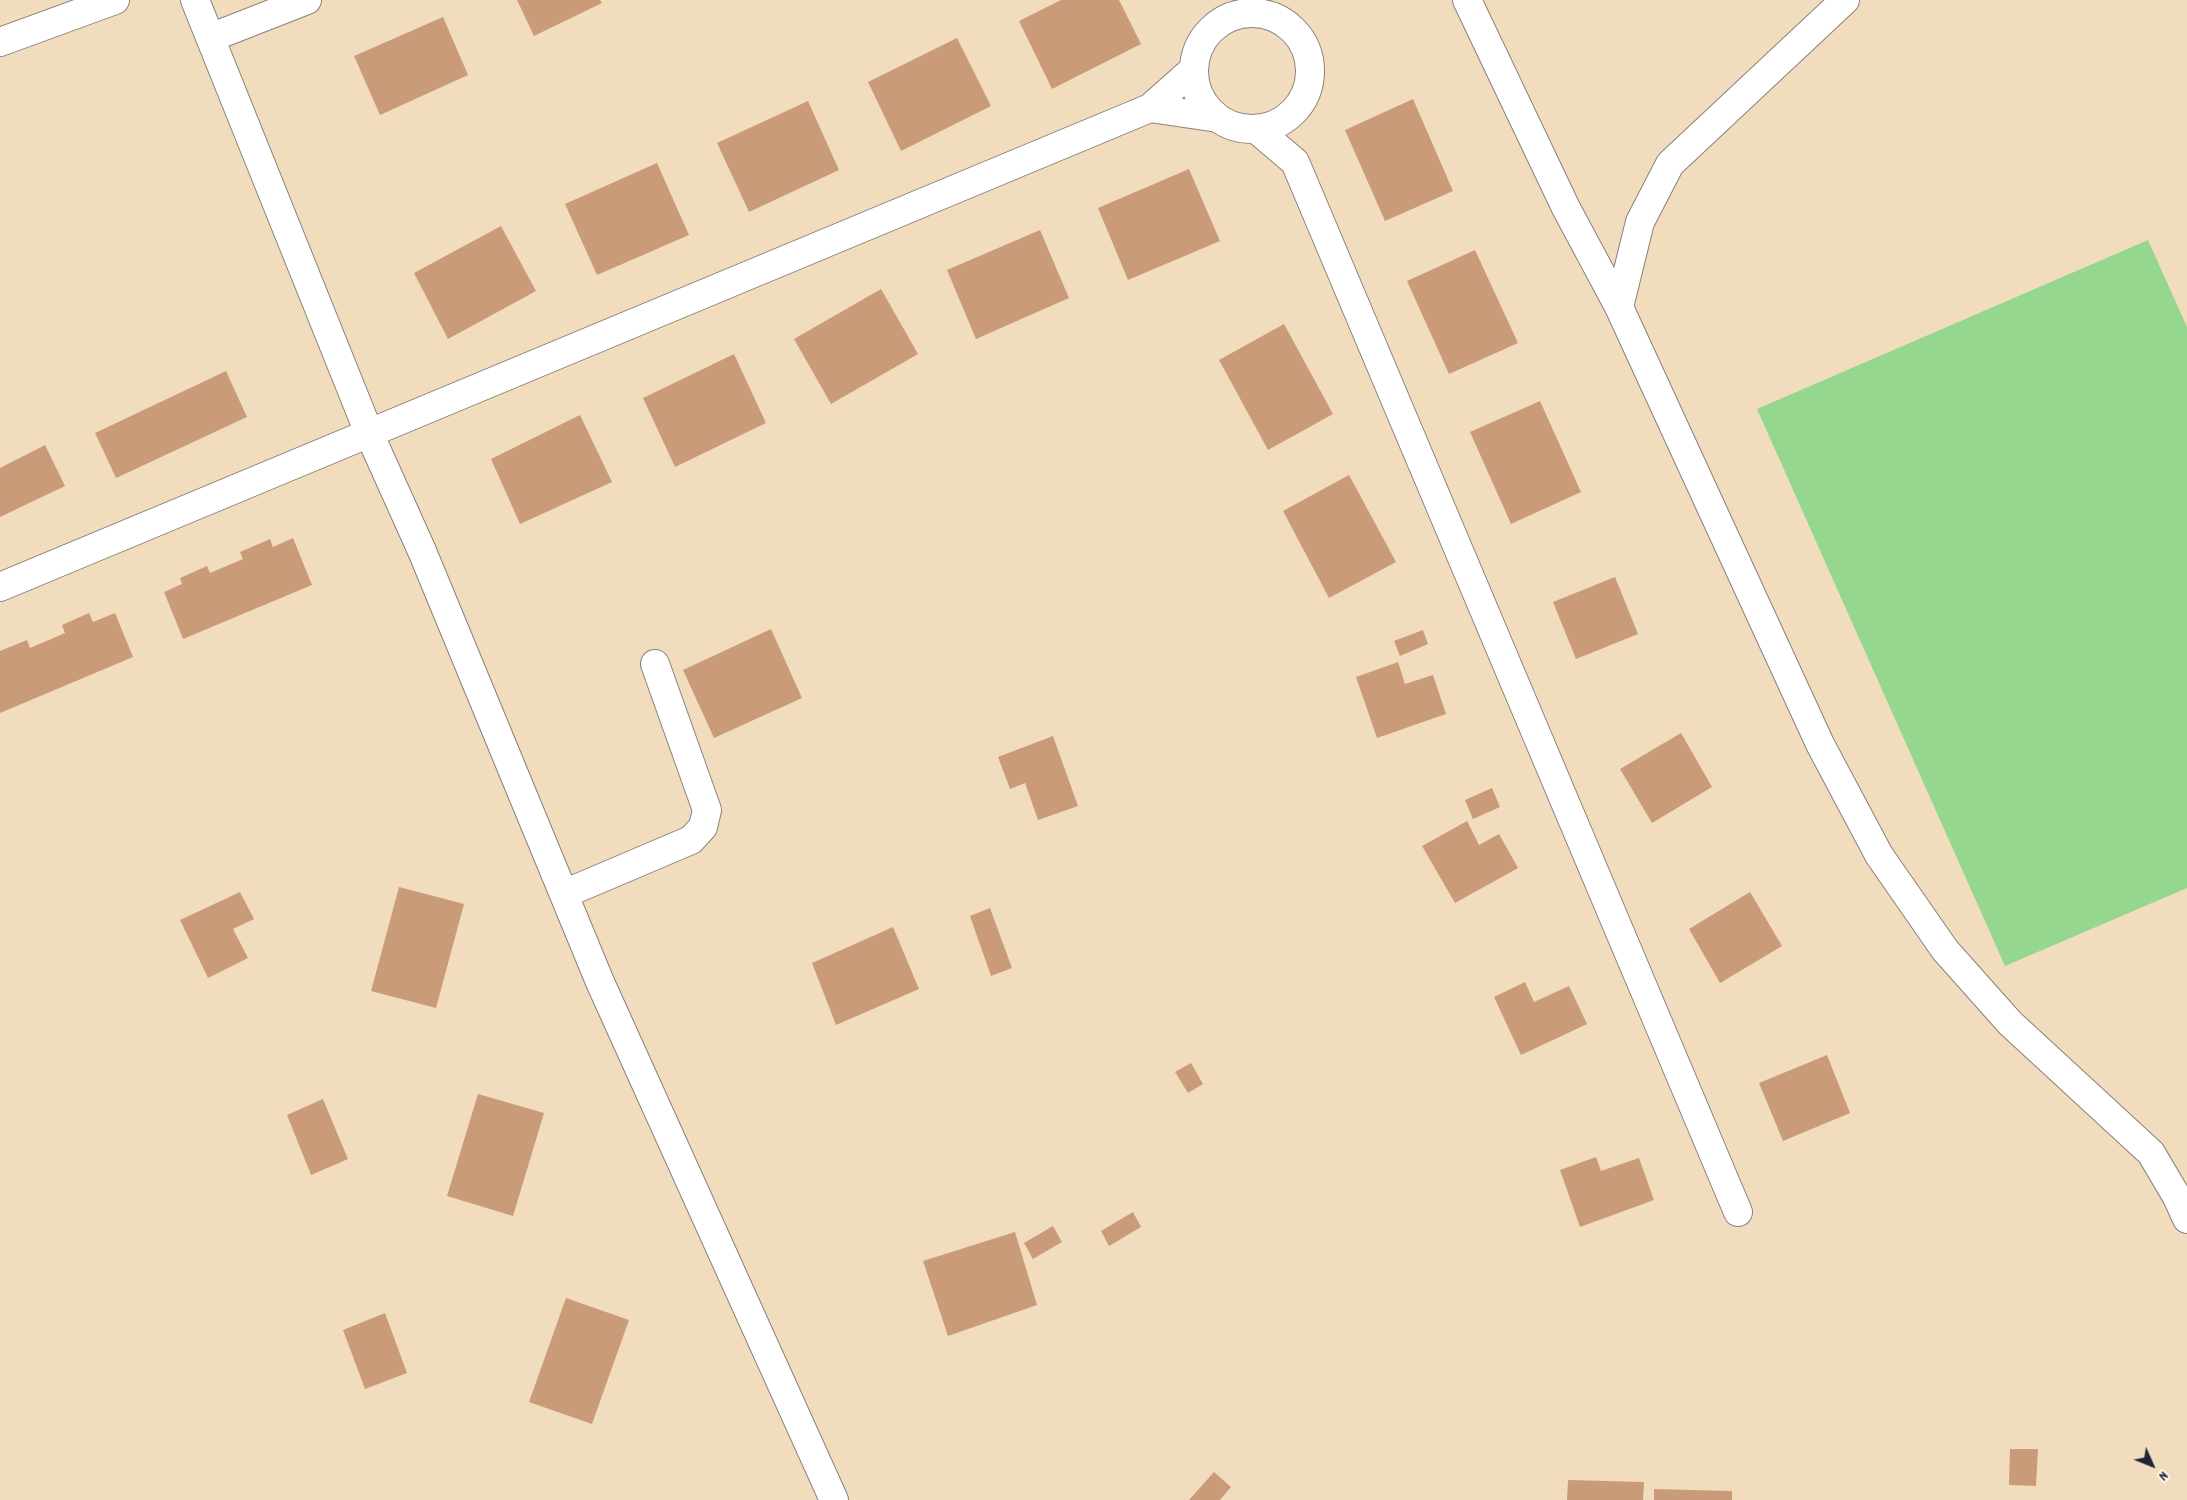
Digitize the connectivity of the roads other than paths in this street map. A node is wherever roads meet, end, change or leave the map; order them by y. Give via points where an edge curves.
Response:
1 (115, 0) edge
2 (194, 0) edge
3 (306, 0) edge
4 (1467, 0) edge
5 (1846, 0) edge
6 (210, 38) junction
7 (0, 42) edge
8 (1194, 69) junction
9 (1304, 99) junction
10 (1150, 108) junction
11 (1218, 118) junction
12 (1256, 129) junction
13 (1295, 162) junction
14 (1619, 307) junction
15 (370, 433) junction
16 (0, 587) edge
17 (655, 664) dead end
18 (564, 894) junction
19 (1738, 1212) dead end
20 (2187, 1220) edge
21 (834, 1500) edge

1 - 7 street
2 - 6 street
3 - 6 street
4 - 14 street via 1566,208
5 - 14 street via 1670,164 1640,222
6 - 15 street
8 - 9 street via 1197,53 1214,26 1228,17 1261,13 1293,29 1303,43 1310,60 1310,80
8 - 10 street
8 - 11 street via 1196,85 1204,103
9 - 12 street via 1293,114 1276,125
9 - 13 street
10 - 11 street
10 - 15 street
11 - 12 street via 1236,127
12 - 13 street
13 - 19 street
14 - 20 street via 1820,744 1879,855 1945,950 2010,1023 2151,1153
15 - 16 street
15 - 18 street
17 - 18 street via 708,810 703,827 691,840
18 - 21 street via 604,991

